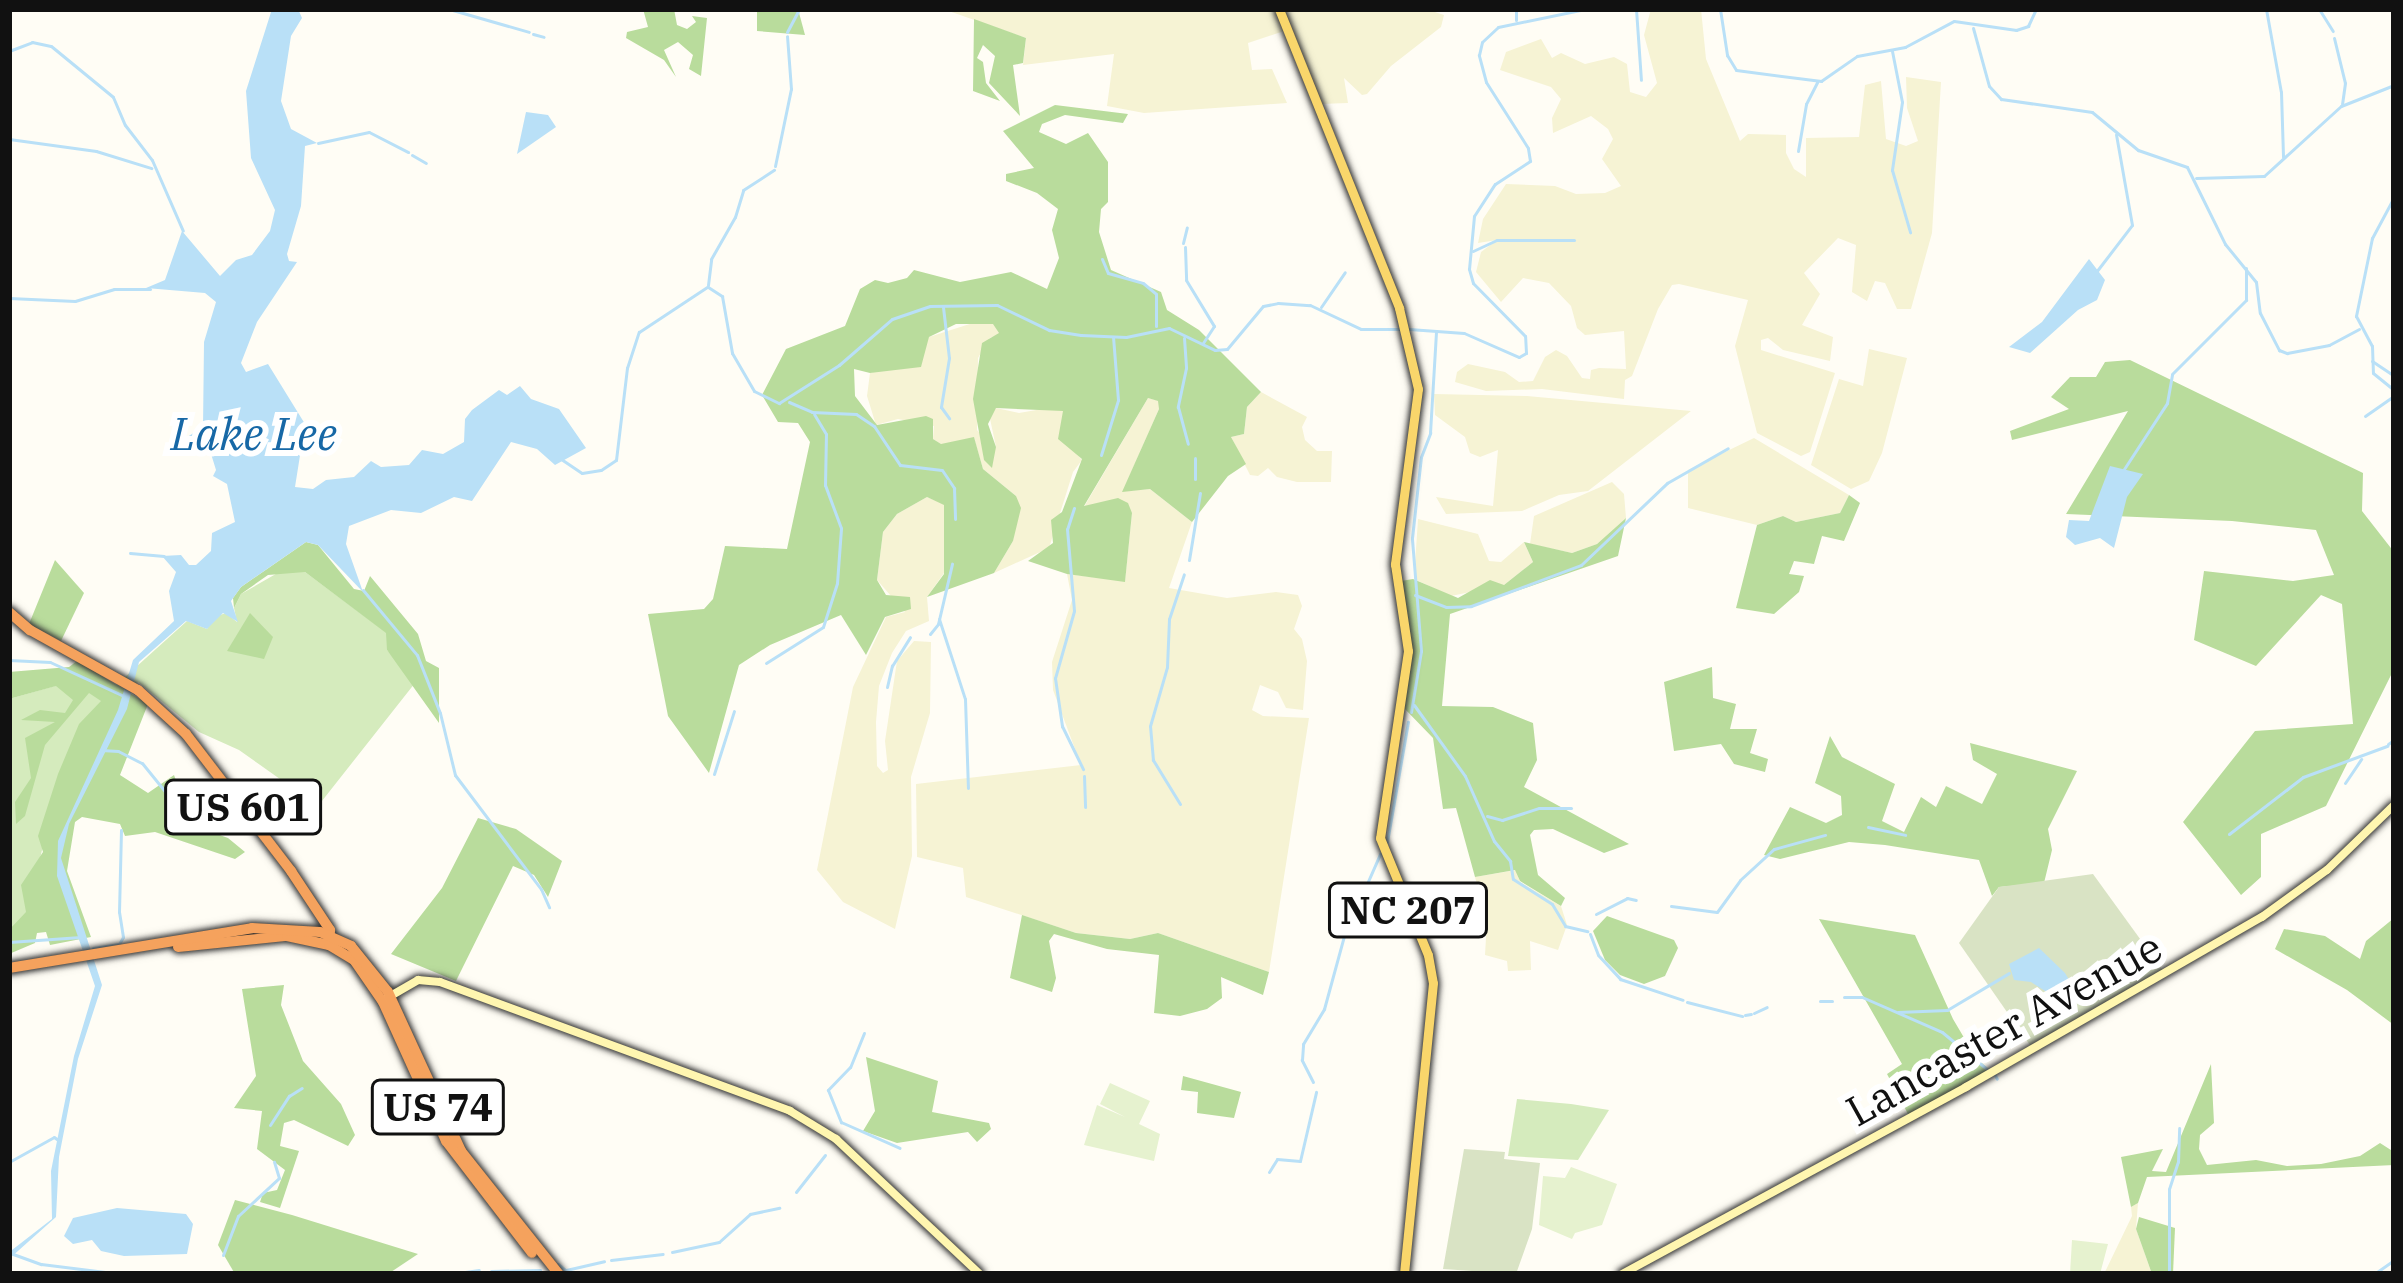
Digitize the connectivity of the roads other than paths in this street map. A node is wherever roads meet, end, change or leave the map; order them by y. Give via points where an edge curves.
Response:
1 (1280, 9) edge
2 (9, 612) edge
3 (2394, 806) edge
4 (257, 932) junction
5 (329, 941) junction
6 (158, 947) junction
7 (104, 956) junction
8 (78, 960) junction
9 (9, 971) edge
10 (386, 999) junction
11 (549, 1274) edge
12 (559, 1274) edge
13 (980, 1274) edge
14 (1403, 1274) edge
15 (1622, 1274) edge

1 - 14 main road, NC 207 via 1405,327 1418,411 1395,564 1408,651 1380,847 1433,983
2 - 5 highway, US 601 via 138,690 186,734 291,872
3 - 15 main road, Lancaster Avenue via 2307,887 2262,917
4 - 5 highway, US 74
4 - 5 highway, US 74 via 298,930
4 - 6 highway
4 - 6 highway, US 74
5 - 10 highway, US 74 via 359,952
6 - 7 highway
6 - 7 highway
7 - 8 highway
8 - 9 highway
8 - 9 highway
10 - 11 highway, US 74 via 446,1141
10 - 12 highway, US 74 via 461,1151
10 - 13 main road via 417,980 440,982 804,1117

